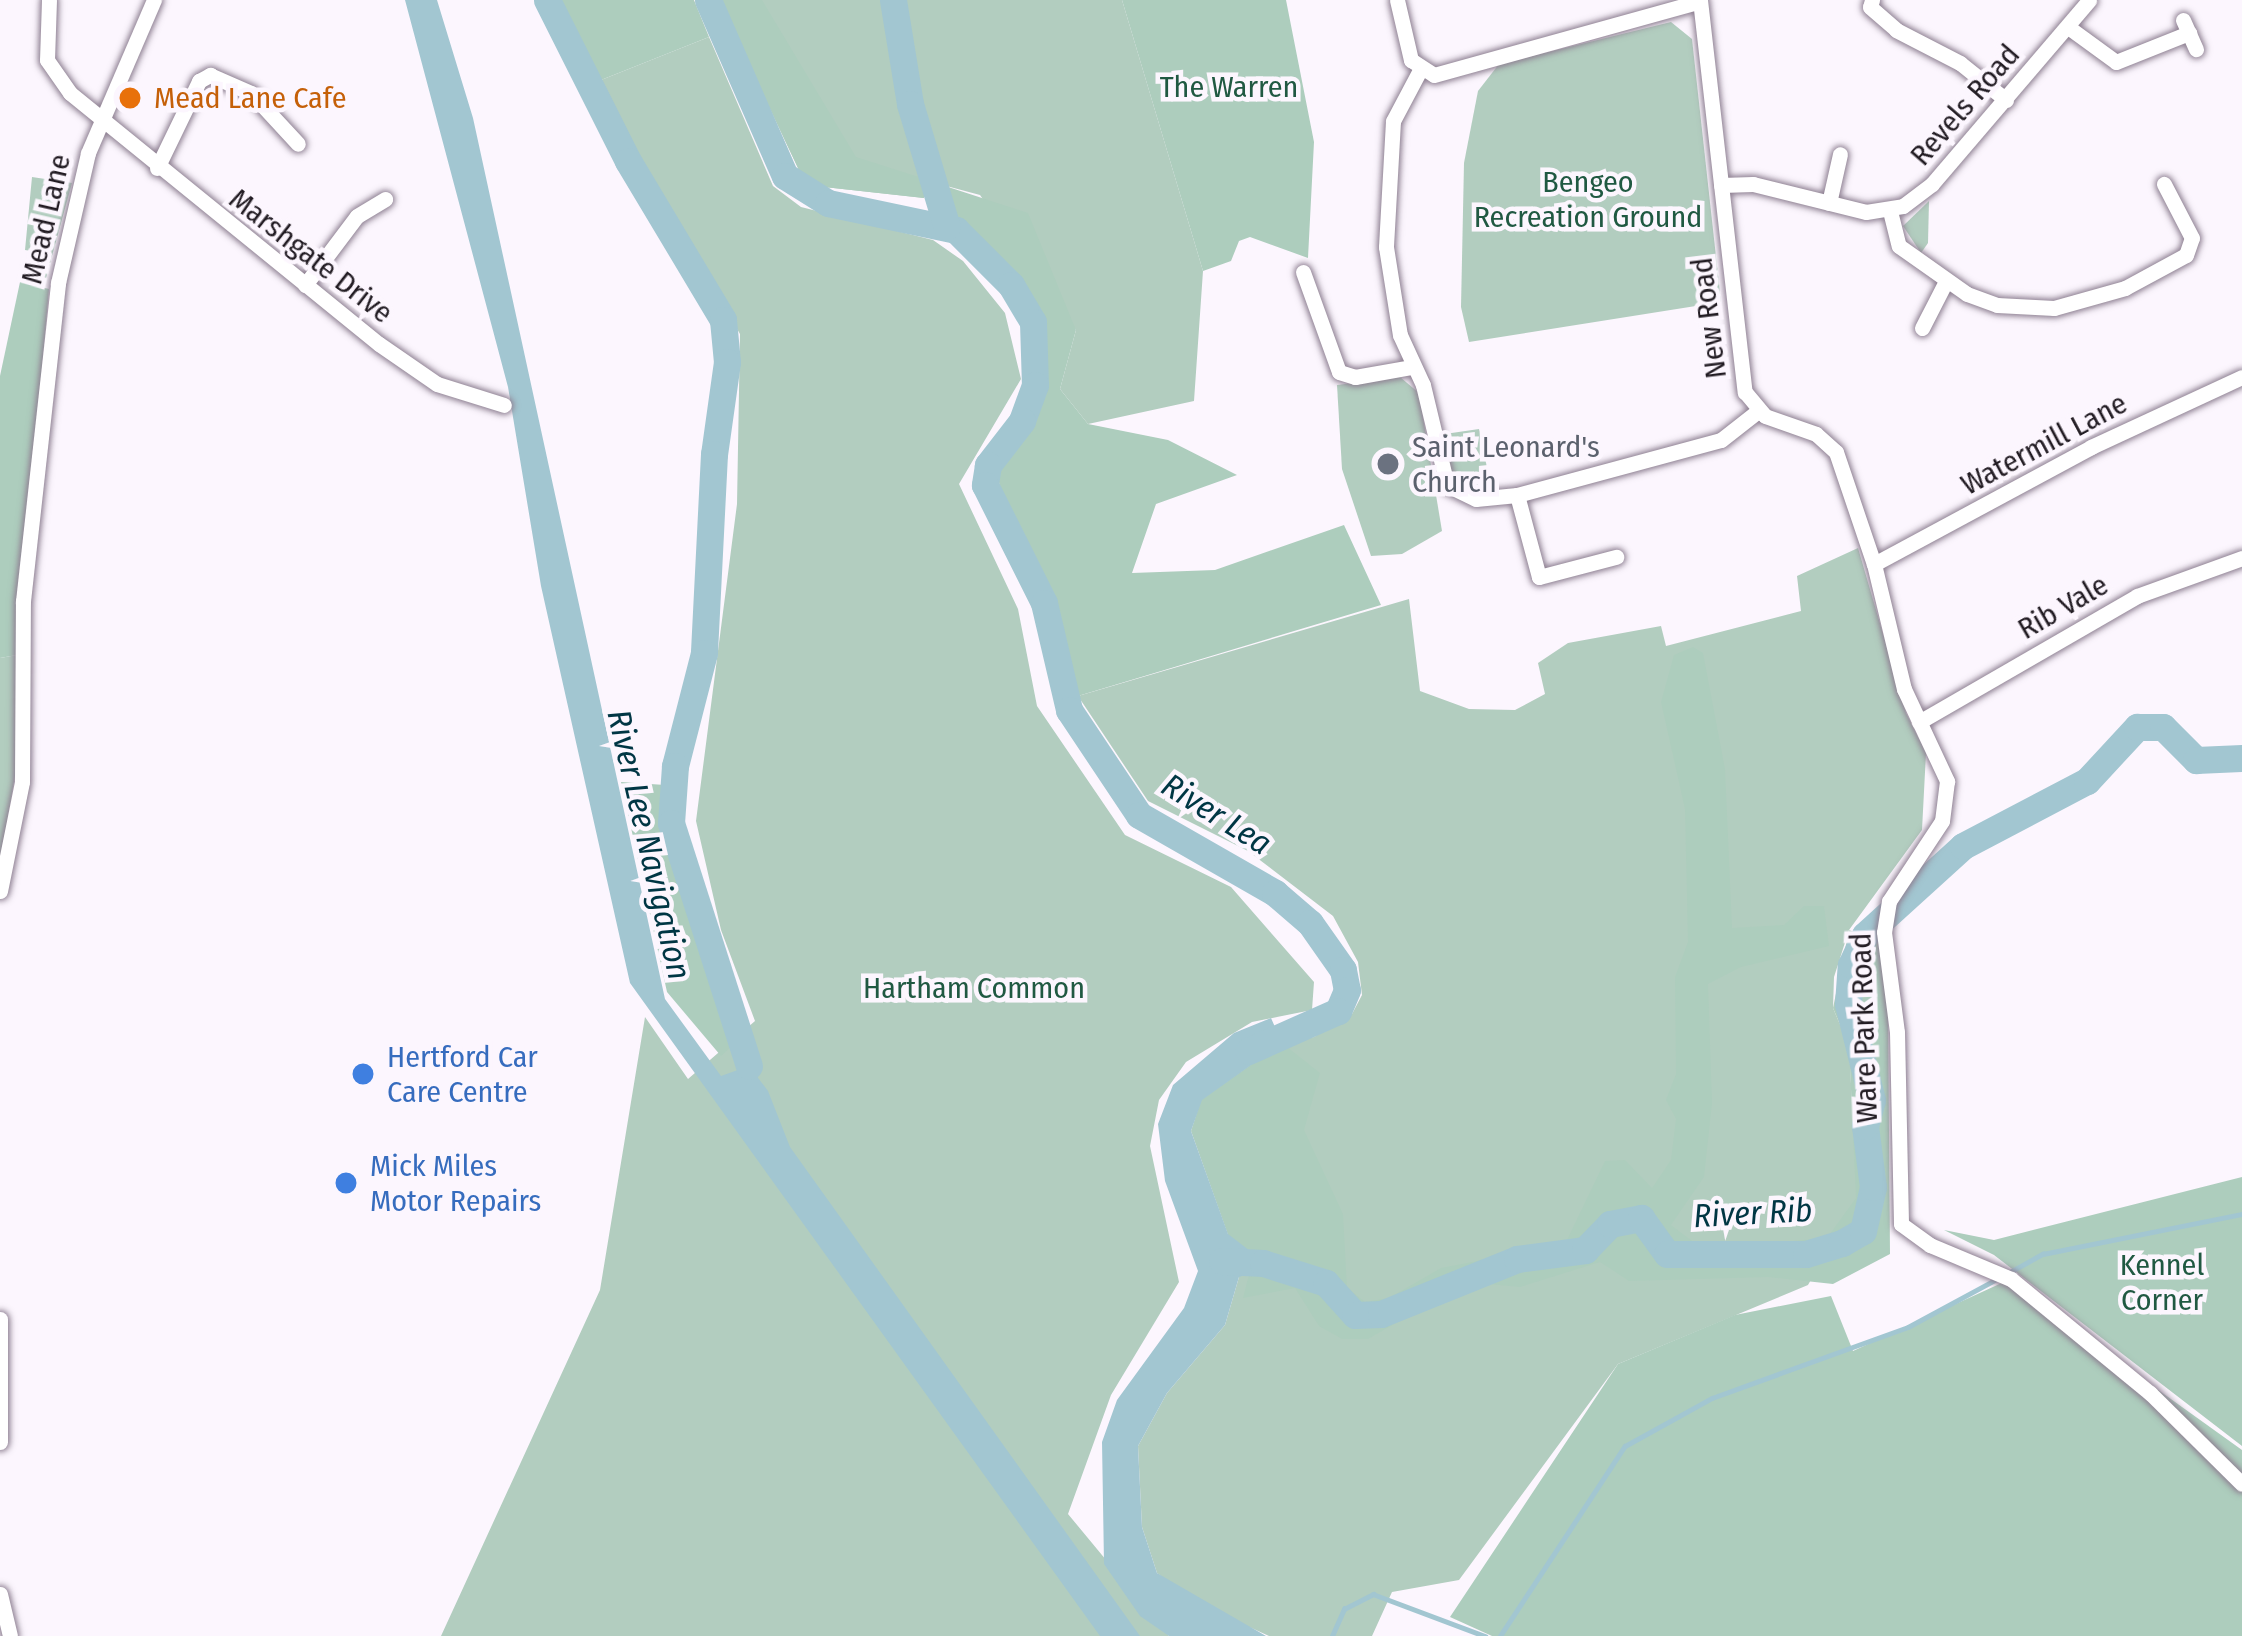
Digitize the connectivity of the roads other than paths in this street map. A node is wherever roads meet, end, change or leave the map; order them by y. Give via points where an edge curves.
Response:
1 (49, 0) edge
2 (154, 0) edge
3 (1397, 0) edge
4 (1872, 0) edge
5 (2089, 0) edge
6 (1700, 1) edge
7 (2068, 27) junction
8 (2189, 34) dead end
9 (1420, 70) junction
10 (2006, 100) junction
11 (101, 120) junction
12 (298, 144) dead end
13 (1840, 154) dead end
14 (157, 168) junction
15 (2164, 184) dead end
16 (1721, 185) junction
17 (386, 200) dead end
18 (1829, 203) junction
19 (1890, 211) junction
20 (1303, 272) dead end
21 (1946, 280) junction
22 (305, 285) junction
23 (1922, 328) dead end
24 (1412, 368) junction
25 (2242, 377) edge
26 (504, 405) dead end
27 (1758, 411) junction
28 (1517, 495) junction
29 (1616, 557) dead end
30 (2242, 558) edge
31 (1874, 564) junction
32 (1919, 722) junction
33 (0, 891) edge
34 (0, 1319) edge
35 (0, 1442) edge
36 (2242, 1484) edge
37 (0, 1594) edge
38 (10, 1636) edge

1 - 11 street, Marshgate Drive via 52,71
2 - 11 street, Mead Lane
3 - 9 street via 1407,50
4 - 10 street via 1896,30 1960,63
5 - 7 street, Revels Road
6 - 9 street via 1444,74
6 - 16 street, New Road
7 - 8 street via 2116,62
7 - 10 street, Revels Road
9 - 24 street via 1394,121 1386,202 1390,284
10 - 19 street, Revels Road via 1923,194
11 - 14 street, Marshgate Drive
11 - 33 street, Mead Lane via 68,231 50,334 23,601 22,782
12 - 14 street via 251,93 210,75 199,81
13 - 18 street
14 - 22 street, Marshgate Drive
15 - 21 street via 2192,245 2125,288 2037,309 1997,305
16 - 18 street via 1753,184
16 - 27 street, New Road via 1743,382
17 - 22 street via 357,216
18 - 19 street
19 - 21 street via 1899,246
20 - 24 street via 1340,372
21 - 23 street
22 - 26 street, Marshgate Drive via 437,384
24 - 28 street via 1447,485 1476,499
25 - 31 street, Watermill Lane
27 - 28 street via 1720,440
27 - 31 street, Ware Park Road via 1831,444
28 - 29 street via 1539,577
30 - 32 street, Rib Vale via 2137,596
31 - 32 street, Ware Park Road via 1887,636
32 - 36 street, Ware Park Road via 1950,800 1889,901 1884,932 1897,1032 1901,1224 1930,1246 2011,1279 2150,1394
34 - 35 street
37 - 38 street

